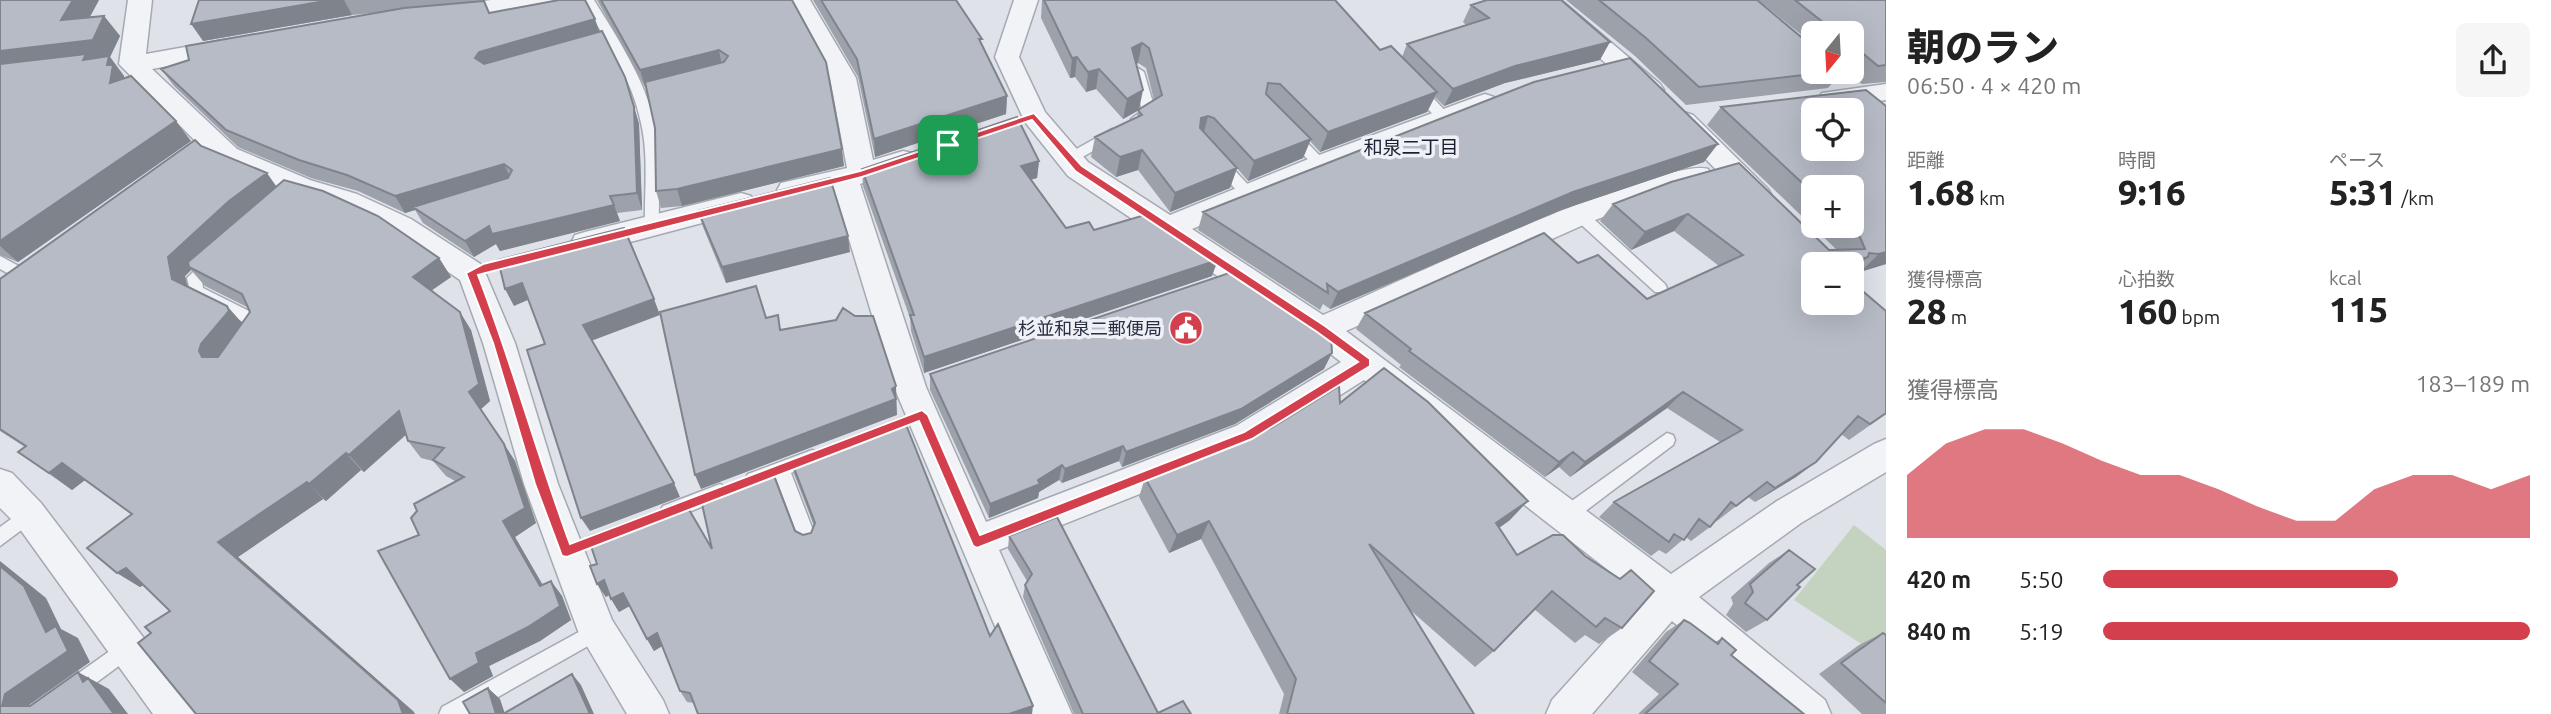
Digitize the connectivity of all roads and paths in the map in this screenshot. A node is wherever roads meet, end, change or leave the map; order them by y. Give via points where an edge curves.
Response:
1 (140, 0) edge
2 (550, 0) edge
3 (589, 0) edge
4 (798, 0) edge
5 (1026, 0) edge
6 (1547, 0) edge
7 (425, 15) edge
8 (252, 43) edge
9 (127, 64) junction
10 (1624, 64) junction
11 (1137, 69) edge
12 (1588, 74) edge
13 (1406, 78) edge
14 (1842, 84) edge
15 (1886, 92) edge
16 (1857, 96) junction
17 (1503, 97) edge
18 (1839, 98) edge
19 (1707, 114) dead end
20 (1680, 117) junction
21 (1444, 118) junction
22 (1886, 121) edge
23 (1285, 127) edge
24 (928, 152) edge
25 (1211, 153) edge
26 (1069, 159) junction
27 (1321, 165) junction
28 (1730, 167) junction
29 (853, 175) junction
30 (1248, 194) junction
31 (1774, 212) edge
32 (1580, 215) junction
33 (652, 227) junction
34 (1167, 228) junction
35 (561, 249) edge
36 (223, 252) edge
37 (0, 262) edge
38 (36, 268) joint
39 (1660, 288) dead end
40 (0, 293) edge
41 (1321, 329) junction
42 (249, 340) edge
43 (1366, 363) junction
44 (1667, 440) dead end
45 (832, 449) edge
46 (1886, 454) edge
47 (781, 469) junction
48 (0, 484) edge
49 (29, 514) junction
50 (1565, 516) junction
51 (655, 517) edge
52 (0, 538) edge
53 (807, 538) edge
54 (977, 542) junction
55 (1670, 596) junction
56 (597, 631) junction
57 (128, 646) junction
58 (38, 714) edge
59 (177, 714) edge
60 (449, 714) edge
61 (649, 714) edge
62 (1052, 714) edge
63 (1566, 714) edge
64 (1811, 714) edge

1 - 9 street
2 - 7 street
3 - 33 lane via 605,42 645,94
4 - 29 street via 843,78
5 - 26 street via 1007,57 1020,121
6 - 10 street
8 - 9 street
9 - 56 street via 200,150 227,156 295,191 347,201 407,222 484,269 499,343 541,484 573,549
10 - 12 street
10 - 20 street
11 - 26 lane via 1149,113
13 - 21 lane
14 - 16 street
15 - 16 street
16 - 18 street
16 - 22 street
17 - 21 street
19 - 20 street
20 - 28 street
21 - 27 street
23 - 27 lane
24 - 29 street
25 - 30 lane
26 - 34 street
27 - 30 street
28 - 31 street
28 - 32 street via 1648,189
29 - 33 street
29 - 54 street via 916,401
30 - 34 street
32 - 39 lane
32 - 41 street
33 - 35 street
34 - 41 street via 1227,279
36 - 42 lane via 194,278 196,291 252,319 256,331
37 - 38 lane
38 - 40 street
41 - 43 street
43 - 50 street
43 - 54 street via 1248,436
44 - 50 lane
45 - 47 lane
46 - 55 street via 1789,513
47 - 51 lane
47 - 53 lane
48 - 49 street
49 - 52 lane
49 - 57 street
50 - 55 street
54 - 62 street
55 - 63 street
55 - 64 street
56 - 60 lane
56 - 61 street
57 - 58 lane
57 - 59 street

